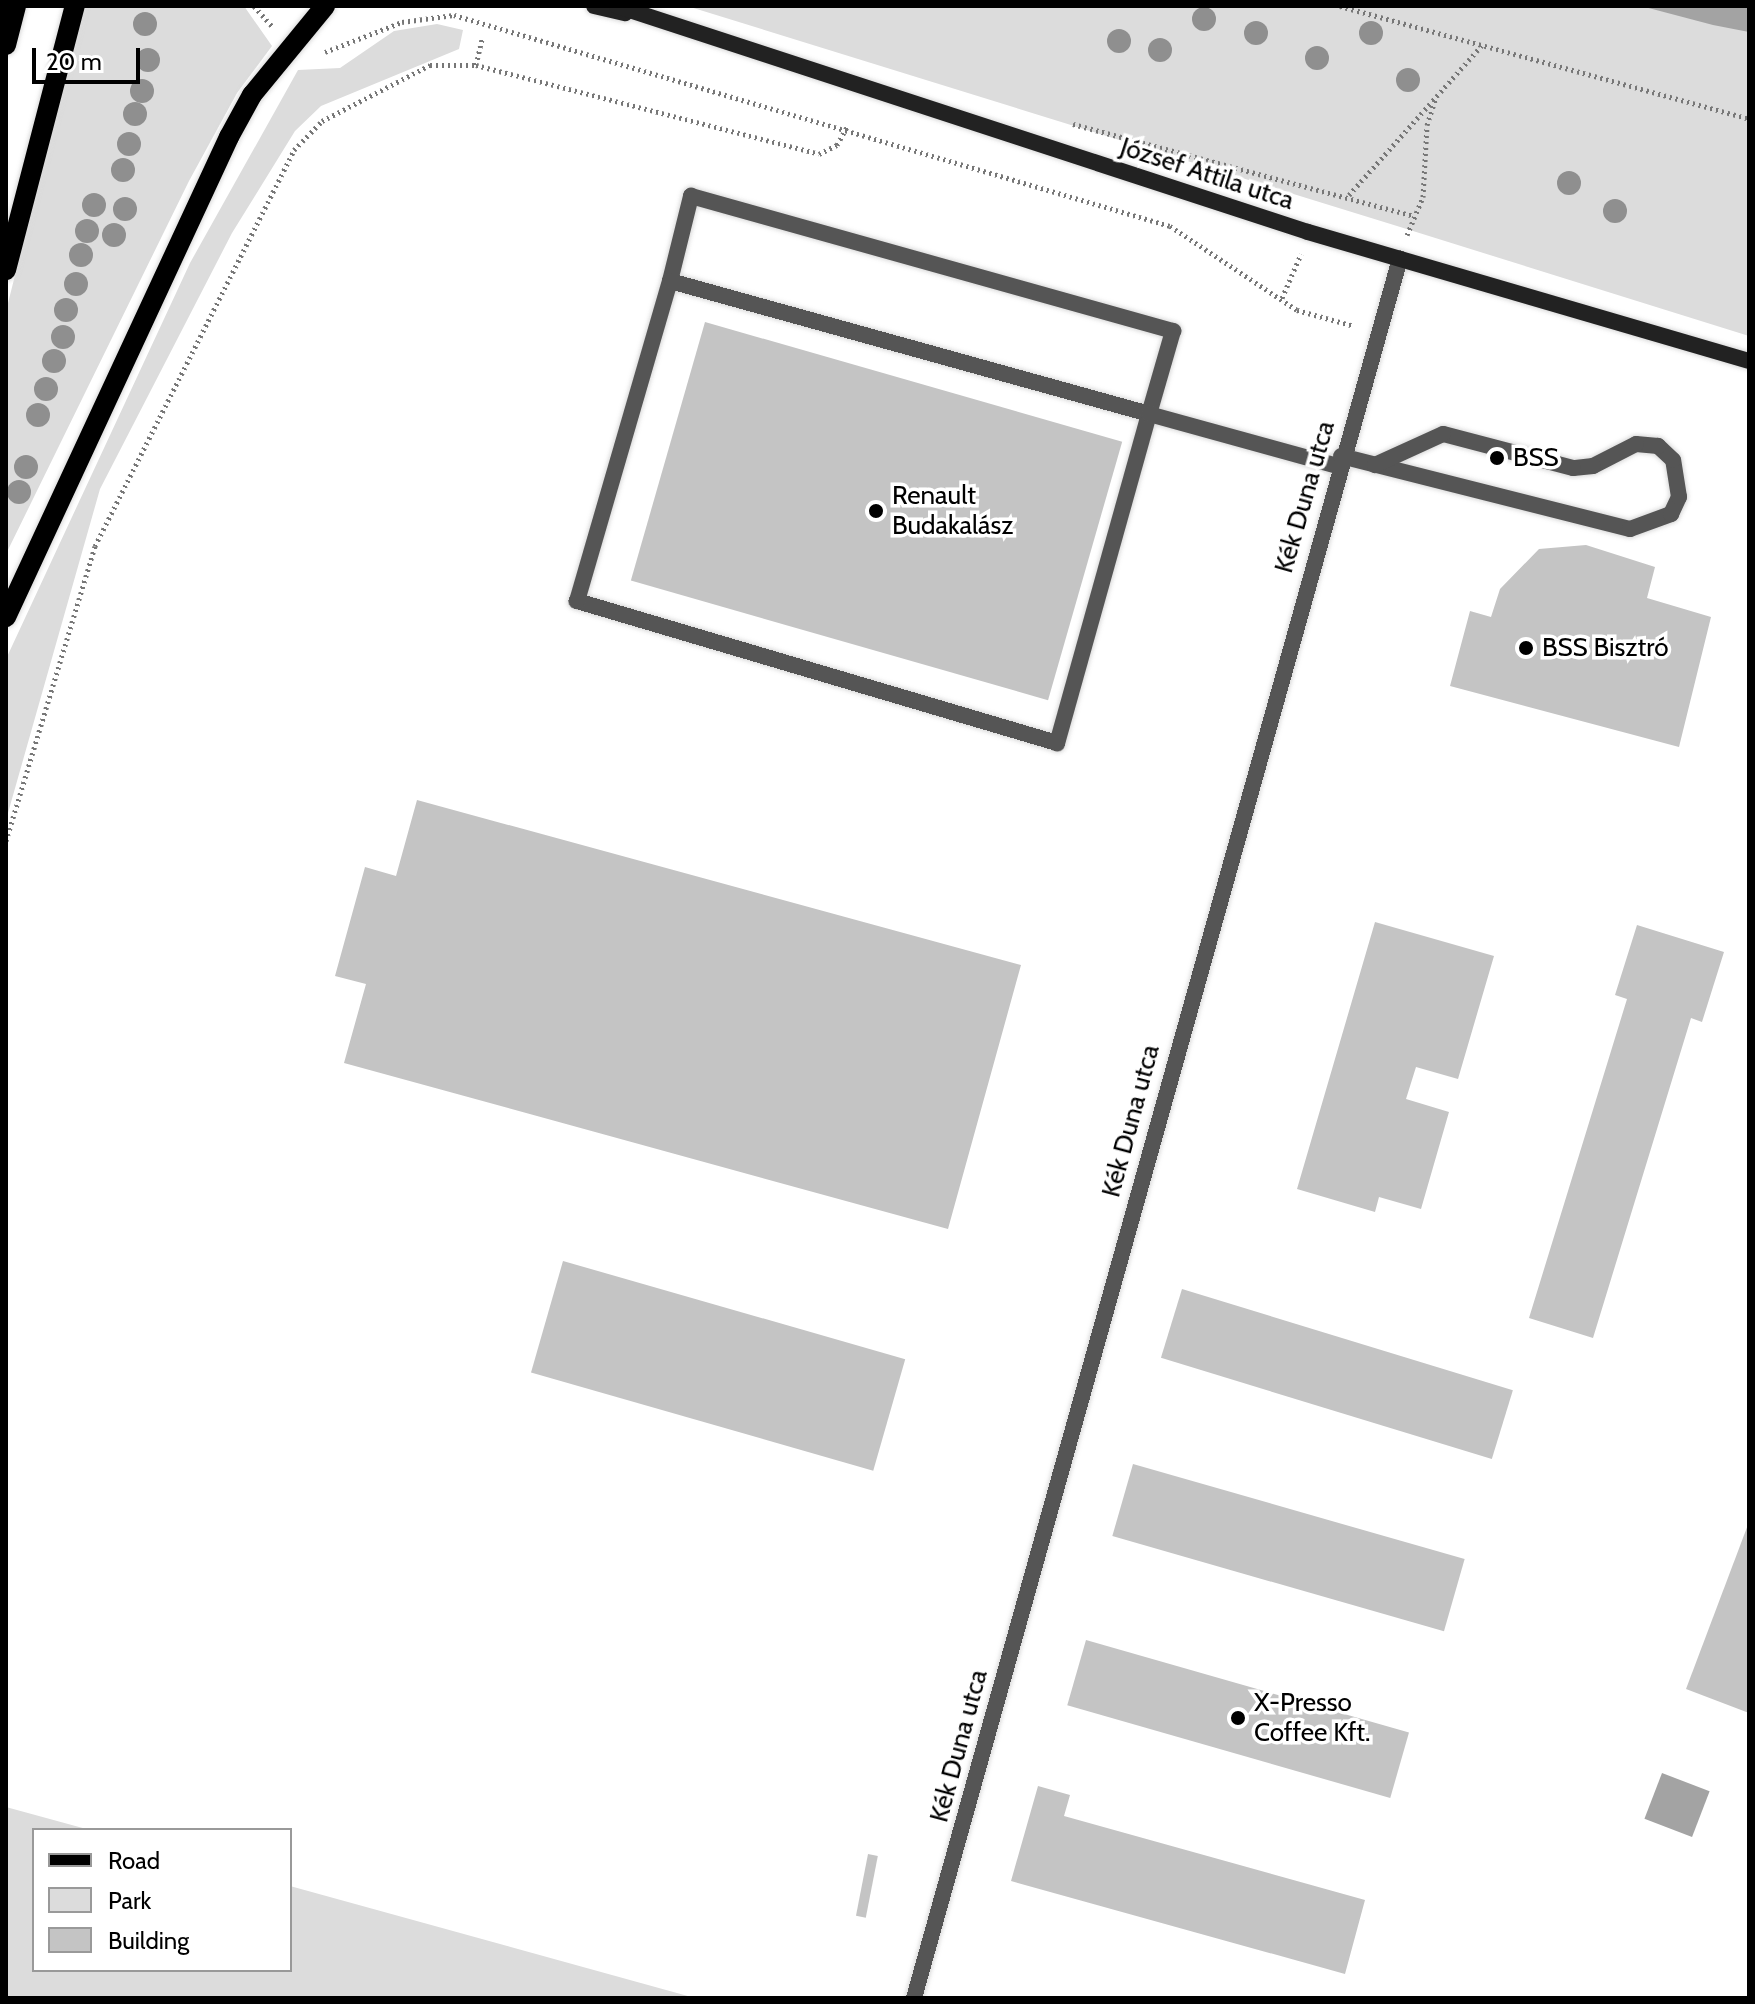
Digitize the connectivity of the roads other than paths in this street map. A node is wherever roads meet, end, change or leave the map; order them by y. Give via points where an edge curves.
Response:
1 (16, 6) edge
2 (75, 6) edge
3 (325, 6) edge
4 (594, 6) edge
5 (617, 6) edge
6 (654, 19) junction
7 (6, 45) edge
8 (1400, 259) junction
9 (6, 270) edge
10 (670, 281) junction
11 (1749, 361) edge
12 (1149, 414) junction
13 (1339, 461) junction
14 (1375, 465) junction
15 (6, 617) edge
16 (914, 1998) edge

1 - 7 main road
2 - 9 main road
3 - 15 main road via 229,137
4 - 6 main road, József Attila utca
5 - 6 main road, József Attila utca
6 - 8 main road, József Attila utca
8 - 11 main road, József Attila utca
8 - 13 street, Kék Duna utca
10 - 12 street
10 - 12 street via 691,196 1173,331
10 - 12 street via 577,601 1057,743
12 - 13 street
13 - 14 street
13 - 16 street, Kék Duna utca
14 - 14 street via 1630,529 1671,514 1679,497 1673,460 1658,446 1636,444 1593,466 1573,468 1443,434

